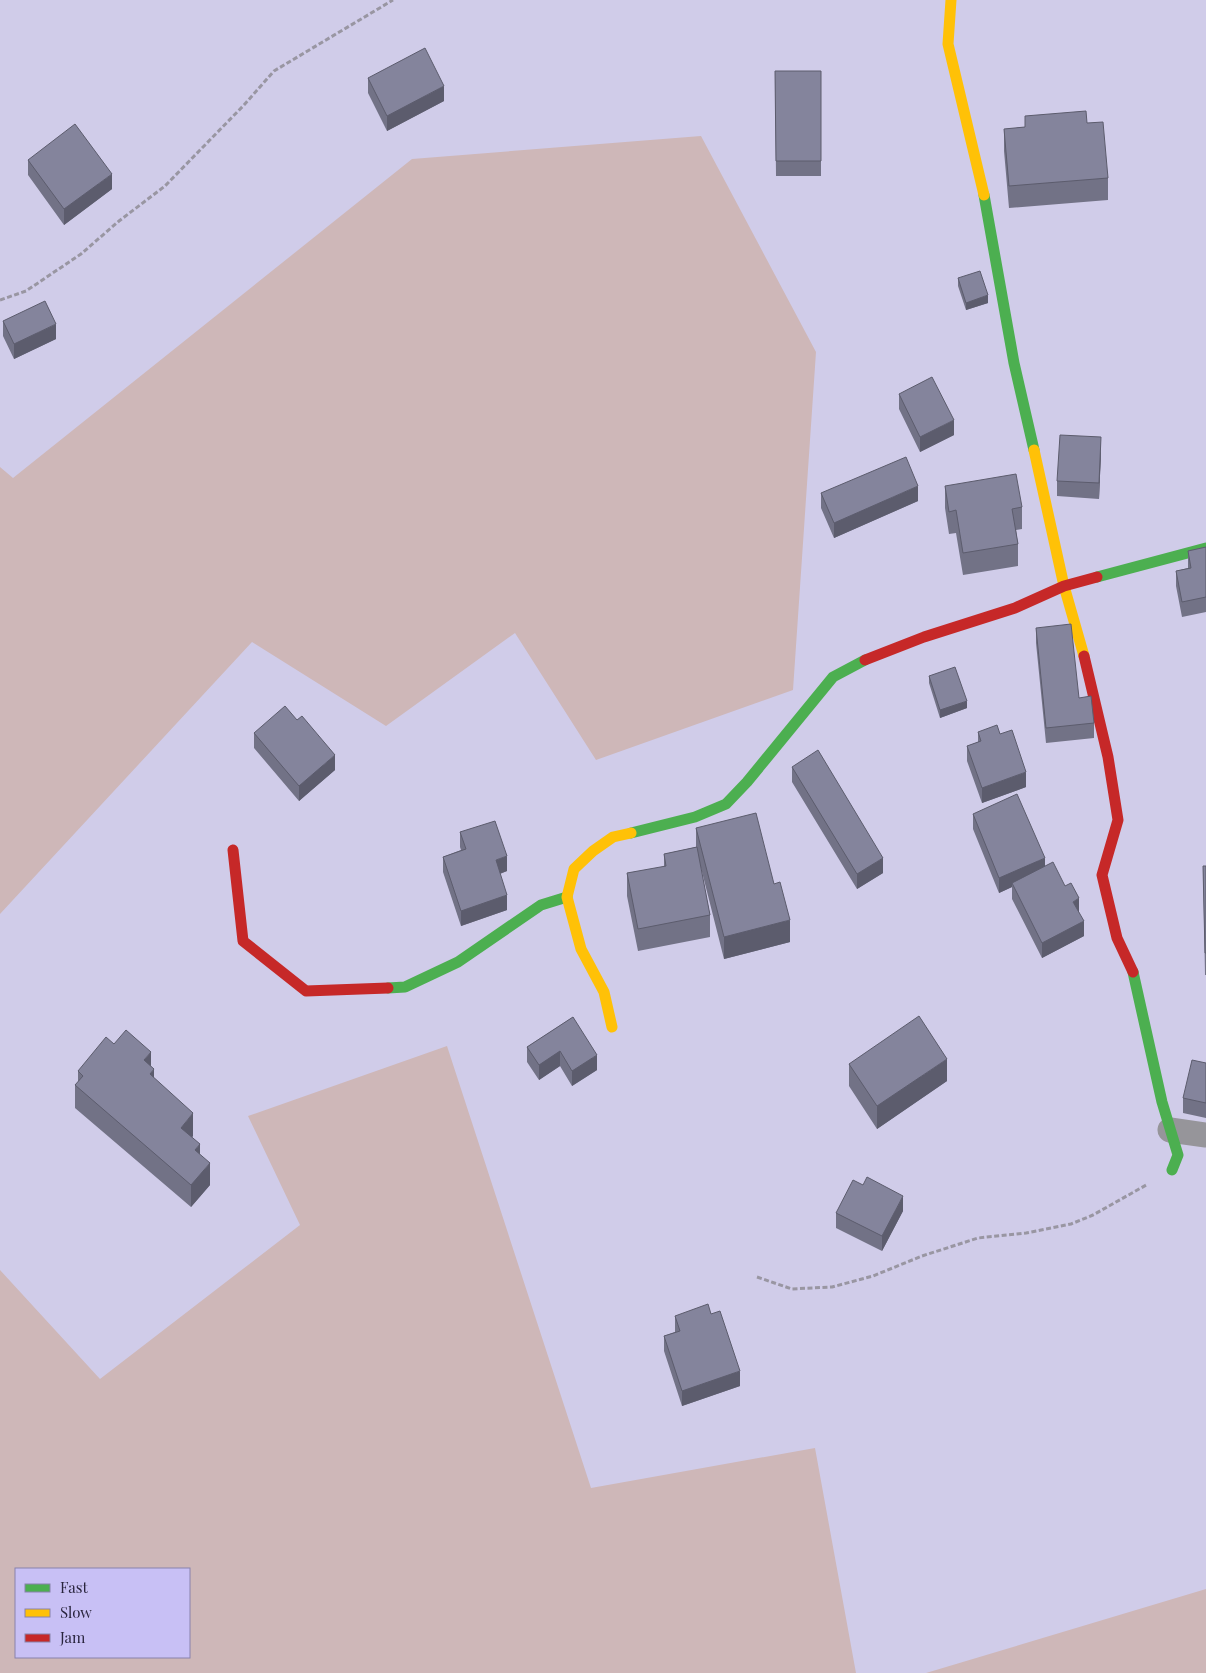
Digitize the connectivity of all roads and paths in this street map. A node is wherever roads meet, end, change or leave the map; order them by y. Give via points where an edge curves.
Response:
1 (393, 0) edge
2 (951, 0) edge
3 (0, 300) edge
4 (1206, 548) edge
5 (1064, 586) junction
6 (233, 850) dead end
7 (567, 897) junction
8 (612, 1027) dead end
9 (1170, 1130) junction
10 (1206, 1135) edge
11 (1172, 1170) joint
12 (757, 1277) dead end

1 - 3 path via 274,71 165,186 81,254 26,291
2 - 5 street via 948,44 979,169 1014,363
4 - 5 street
5 - 7 street via 1015,608 877,654 833,677 726,804 695,817 614,836 574,869
5 - 9 street via 1089,673 1118,820 1102,875 1117,938 1136,978
6 - 7 street via 243,941 306,991 405,987 458,962 541,905
7 - 8 street via 581,949 604,992
9 - 10 street
9 - 11 street via 1178,1155
11 - 12 path via 1071,1224 978,1238 873,1276 832,1287 792,1289

